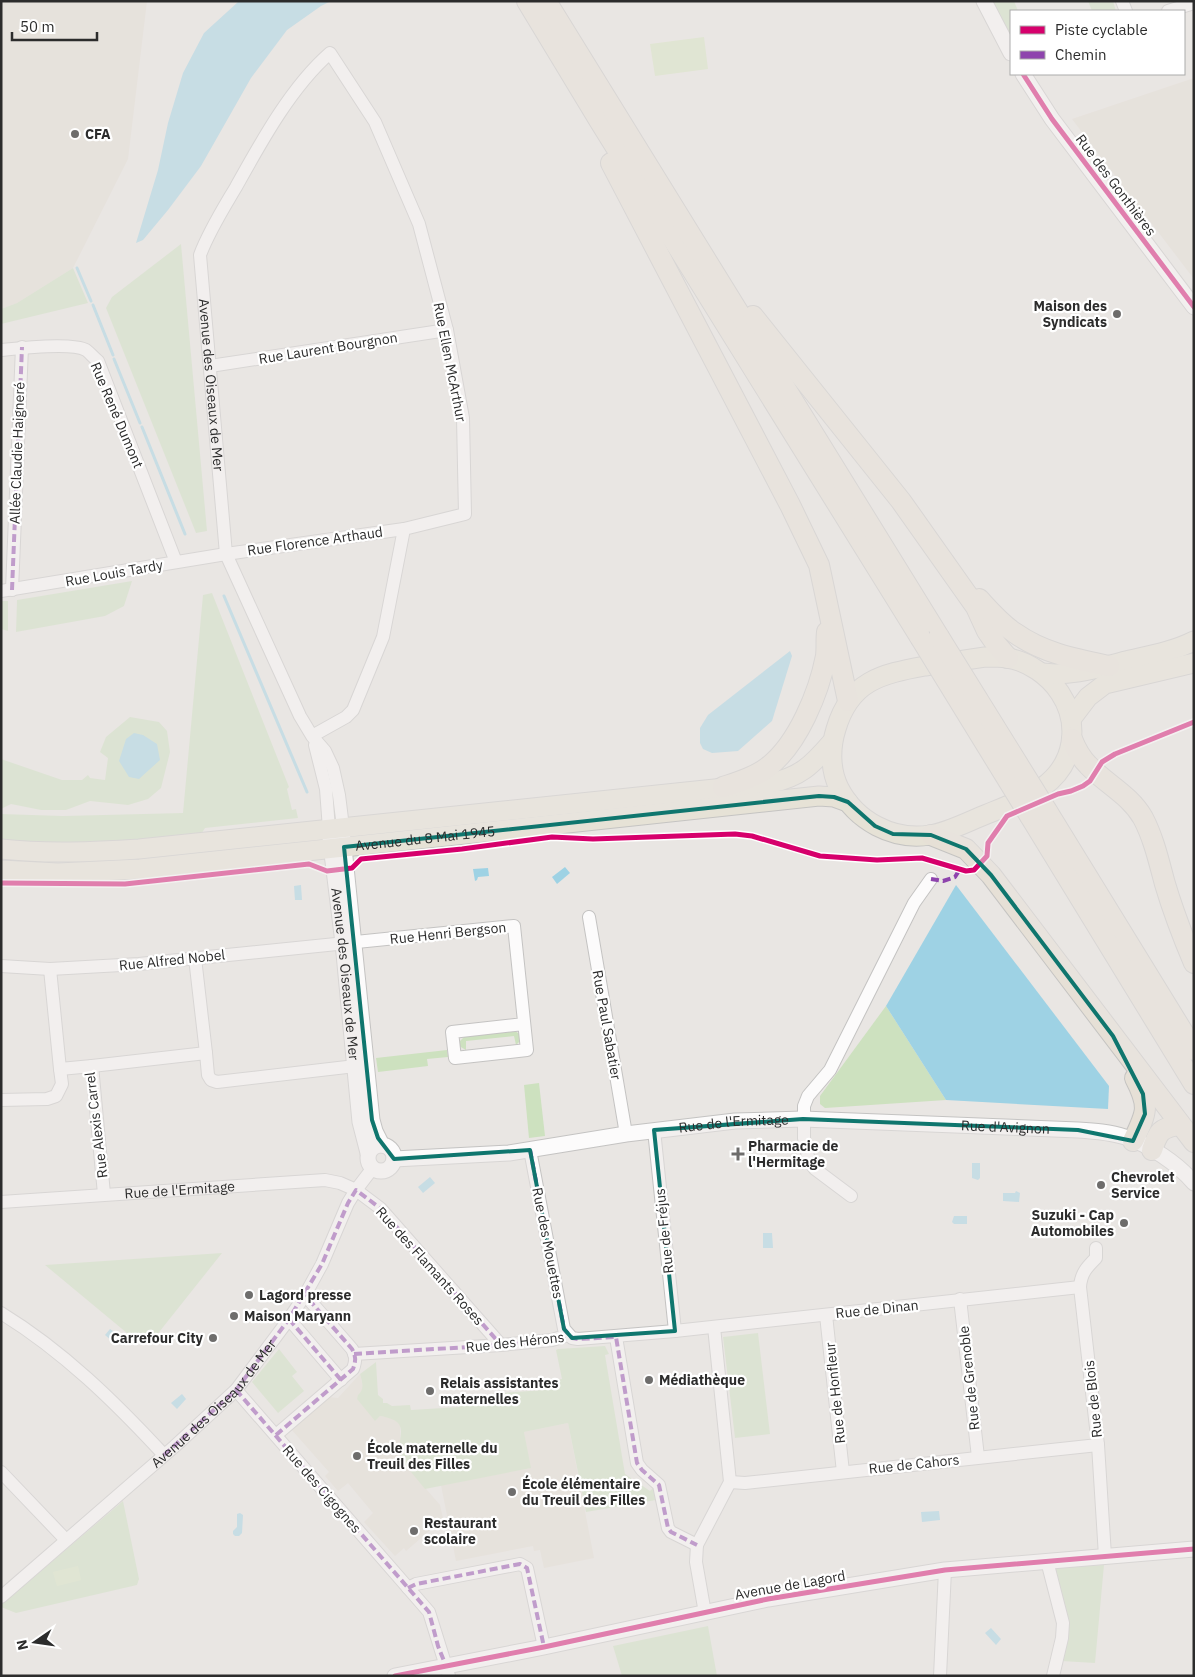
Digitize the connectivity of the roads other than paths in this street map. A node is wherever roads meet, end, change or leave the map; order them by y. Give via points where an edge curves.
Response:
1 (527, 1) edge
2 (546, 1) edge
3 (984, 1) edge
4 (1194, 3) edge
5 (1171, 10) edge
6 (1010, 52) edge
7 (330, 53) joint
8 (1024, 75) edge
9 (599, 120) junction
10 (708, 263) junction
11 (1194, 308) edge
12 (446, 330) junction
13 (22, 347) junction
14 (1, 350) edge
15 (210, 366) junction
16 (404, 529) junction
17 (226, 554) junction
18 (176, 562) junction
19 (950, 569) junction
20 (6, 590) edge
21 (827, 603) junction
22 (929, 637) junction
23 (1194, 641) edge
24 (1008, 658) junction
25 (1194, 663) edge
26 (1109, 666) junction
27 (1042, 674) junction
28 (848, 701) junction
29 (1072, 718) junction
30 (312, 736) junction
31 (1072, 740) junction
32 (831, 743) junction
33 (722, 787) junction
34 (848, 802) junction
35 (1039, 814) junction
36 (336, 828) junction
37 (931, 835) junction
38 (337, 848) junction
39 (1, 849) edge
40 (1, 870) edge
41 (931, 880) dead end
42 (589, 917) dead end
43 (348, 943) junction
44 (194, 958) junction
45 (1194, 963) edge
46 (1, 966) edge
47 (50, 968) junction
48 (524, 1024) junction
49 (1113, 1036) junction
50 (1194, 1050) edge
51 (206, 1053) junction
52 (360, 1065) junction
53 (92, 1066) junction
54 (60, 1069) junction
55 (1194, 1084) edge
56 (1, 1100) edge
57 (802, 1119) junction
58 (1179, 1125) junction
59 (654, 1130) junction
60 (626, 1134) junction
61 (1133, 1140) junction
62 (1194, 1142) edge
63 (382, 1145) junction
64 (530, 1150) junction
65 (1152, 1150) junction
66 (368, 1153) junction
67 (394, 1159) junction
68 (372, 1169) junction
69 (1194, 1183) edge
70 (356, 1190) junction
71 (104, 1194) junction
72 (851, 1196) dead end
73 (1, 1202) edge
74 (1096, 1248) dead end
75 (1080, 1287) junction
76 (305, 1294) junction
77 (960, 1300) junction
78 (1, 1313) edge
79 (826, 1315) junction
80 (289, 1319) junction
81 (714, 1327) junction
82 (674, 1332) junction
83 (568, 1335) junction
84 (616, 1337) junction
85 (501, 1345) junction
86 (375, 1353) junction
87 (354, 1354) junction
88 (353, 1369) junction
89 (341, 1380) junction
90 (236, 1390) junction
91 (276, 1435) junction
92 (1098, 1445) junction
93 (164, 1455) junction
94 (978, 1457) junction
95 (1, 1472) edge
96 (843, 1472) junction
97 (730, 1482) junction
98 (66, 1540) junction
99 (697, 1545) junction
100 (1194, 1549) edge
101 (1106, 1556) junction
102 (1047, 1561) junction
103 (945, 1570) junction
104 (408, 1588) junction
105 (1, 1597) edge
106 (705, 1613) junction
107 (544, 1647) junction
108 (448, 1671) edge
109 (395, 1676) edge
110 (940, 1676) edge
111 (1053, 1676) edge

1 - 9 highway
2 - 10 highway
3 - 6 street
4 - 5 street
7 - 12 street, Rue Ellen McArthur via 375,122 419,224
7 - 15 street, Avenue des Oiseaux de Mer via 314,67 265,136 200,255
8 - 11 street, Rue des Gonthières via 1052,119
9 - 21 highway via 608,158 819,564
9 - 22 highway
10 - 19 highway via 732,286 901,501
10 - 22 highway
12 - 15 street, Rue Laurent Bourgnon
12 - 16 street, Rue Ellen McArthur via 463,418 465,514
13 - 14 street, Rue René Dumont
13 - 18 street, Rue René Dumont via 76,347 86,350 98,361
13 - 20 street, Allée Claudie Haigneré
15 - 17 street, Avenue des Oiseaux de Mer
16 - 17 street, Rue Florence Arthaud
16 - 30 street via 383,637 353,710
17 - 18 street, Rue Louis Tardy
17 - 30 street, Avenue des Oiseaux de Mer
18 - 20 street, Rue Louis Tardy
19 - 24 highway via 976,606 987,631
19 - 26 highway via 1001,622 1029,643 1068,658
21 - 28 highway
21 - 33 highway via 826,654 818,683 796,734 767,768
22 - 35 highway, bridge
23 - 26 main road via 1172,651
24 - 27 main road, Avenue du 8 Mai 1945
24 - 28 main road, Avenue du 8 Mai 1945 via 985,657 894,672 860,688
25 - 29 main road via 1105,684 1088,697
26 - 27 main road
27 - 29 main road, Avenue du 8 Mai 1945 via 1055,686
28 - 32 main road, Avenue du 8 Mai 1945
29 - 31 main road, Avenue du 8 Mai 1945
30 - 36 street, Avenue des Oiseaux de Mer via 333,768 340,796
31 - 37 main road, Avenue du 8 Mai 1945 via 1064,766 1052,781 1039,790 1017,802
31 - 45 highway via 1087,765 1132,802 1142,817 1151,836 1178,927
32 - 33 main road, Avenue du 8 Mai 1945 via 807,768 786,780
32 - 34 main road, Avenue du 8 Mai 1945 via 834,773
33 - 36 main road, Avenue du 8 Mai 1945
34 - 37 main road, Avenue du 8 Mai 1945 via 875,826 893,834
34 - 38 main road, Avenue du 8 Mai 1945 via 819,796
35 - 50 highway
35 - 55 highway
36 - 38 street, Avenue des Oiseaux de Mer
36 - 39 main road, Avenue du 8 Mai 1945 via 108,851
37 - 49 highway via 966,850 991,875
38 - 40 main road, Avenue du 8 Mai 1945 via 117,871 58,873
38 - 43 street, Avenue des Oiseaux de Mer via 335,870
41 - 57 street, Rue de l'Ermitage via 914,902 830,1070 808,1096
42 - 60 street, Rue Paul Sabatier
43 - 44 street, Rue Alfred Nobel
43 - 48 street, Rue Henri Bergson via 514,926
43 - 52 street, Avenue des Oiseaux de Mer
44 - 47 street, Rue Alfred Nobel
44 - 51 street
46 - 47 street, Rue Alfred Nobel
47 - 54 street
48 - 48 street, Rue Henri Bergson via 452,1032 455,1058 527,1050
49 - 58 highway
49 - 61 highway via 1146,1105
51 - 52 street via 208,1075 217,1082
51 - 53 street
52 - 63 street, Avenue des Oiseaux de Mer via 372,1120
52 - 66 street, Avenue des Oiseaux de Mer via 360,1122
53 - 54 street, Rue Alexis Carrel
53 - 71 street, Rue Alexis Carrel
54 - 56 street via 62,1084 56,1096
57 - 59 street, Rue de l'Ermitage via 735,1121
57 - 61 street, Rue d'Avignon via 1078,1130
57 - 72 street via 809,1161
58 - 62 highway
58 - 65 highway via 1161,1130
59 - 60 street, Rue de l'Ermitage
59 - 82 street, Rue de Fréjus
60 - 64 street, Rue de l'Ermitage
61 - 65 street, Rue d'Avignon
63 - 66 street
63 - 67 street via 391,1150
64 - 67 street, Rue de l'Ermitage
64 - 83 street, Rue des Mouettes via 564,1329
65 - 69 street, Rue d'Avignon via 1174,1164
66 - 68 street via 367,1162
67 - 68 street via 384,1172
68 - 70 street, Avenue des Oiseaux de Mer
70 - 71 street, Rue de l'Ermitage via 325,1180
70 - 76 street, Avenue des Oiseaux de Mer
70 - 85 street, Rue des Flamants Roses via 380,1208
71 - 73 street, Rue de l'Ermitage
74 - 75 street, Rue de Blois via 1096,1258 1083,1272
75 - 77 street, Rue de Dinan
75 - 92 street, Rue de Blois
76 - 80 street, Avenue des Oiseaux de Mer
76 - 87 street
77 - 79 street, Rue de Dinan
77 - 94 street, Rue de Grenoble
78 - 93 street via 49,1346 103,1391
79 - 81 street, Rue de Dinan
79 - 96 street, Rue de Honfleur
80 - 89 street
80 - 90 street, Avenue des Oiseaux de Mer
81 - 82 street, Rue de Dinan
81 - 97 street
82 - 84 street, Rue des Hérons
83 - 84 street, Rue des Hérons via 578,1339
83 - 85 street, Rue des Hérons via 552,1340
84 - 99 street via 637,1463 659,1485 668,1528
85 - 86 street, Rue des Hérons
86 - 87 street, Rue des Hérons
86 - 88 street
87 - 88 street
88 - 89 street
89 - 91 street
90 - 91 street, Rue des Cigognes
90 - 93 street, Avenue des Oiseaux de Mer
91 - 104 street, Rue des Cigognes
92 - 94 street, Rue de Cahors
92 - 101 street, Rue de Blois
93 - 98 street, Avenue des Oiseaux de Mer
94 - 96 street, Rue de Cahors
95 - 98 street
96 - 97 street, Rue de Cahors
97 - 99 street
98 - 105 street, Avenue des Oiseaux de Mer
99 - 106 street via 696,1562
100 - 101 street, Avenue de Lagord
101 - 102 street, Avenue de Lagord
102 - 103 street, Avenue de Lagord
102 - 111 street via 1063,1623
103 - 106 street, Avenue de Lagord via 768,1599
103 - 110 street
104 - 107 street via 520,1564 527,1568
104 - 108 street, Rue des Cigognes via 429,1612
106 - 107 street, Avenue de Lagord
107 - 108 street, Avenue de Lagord
108 - 109 street, Avenue de Lagord

